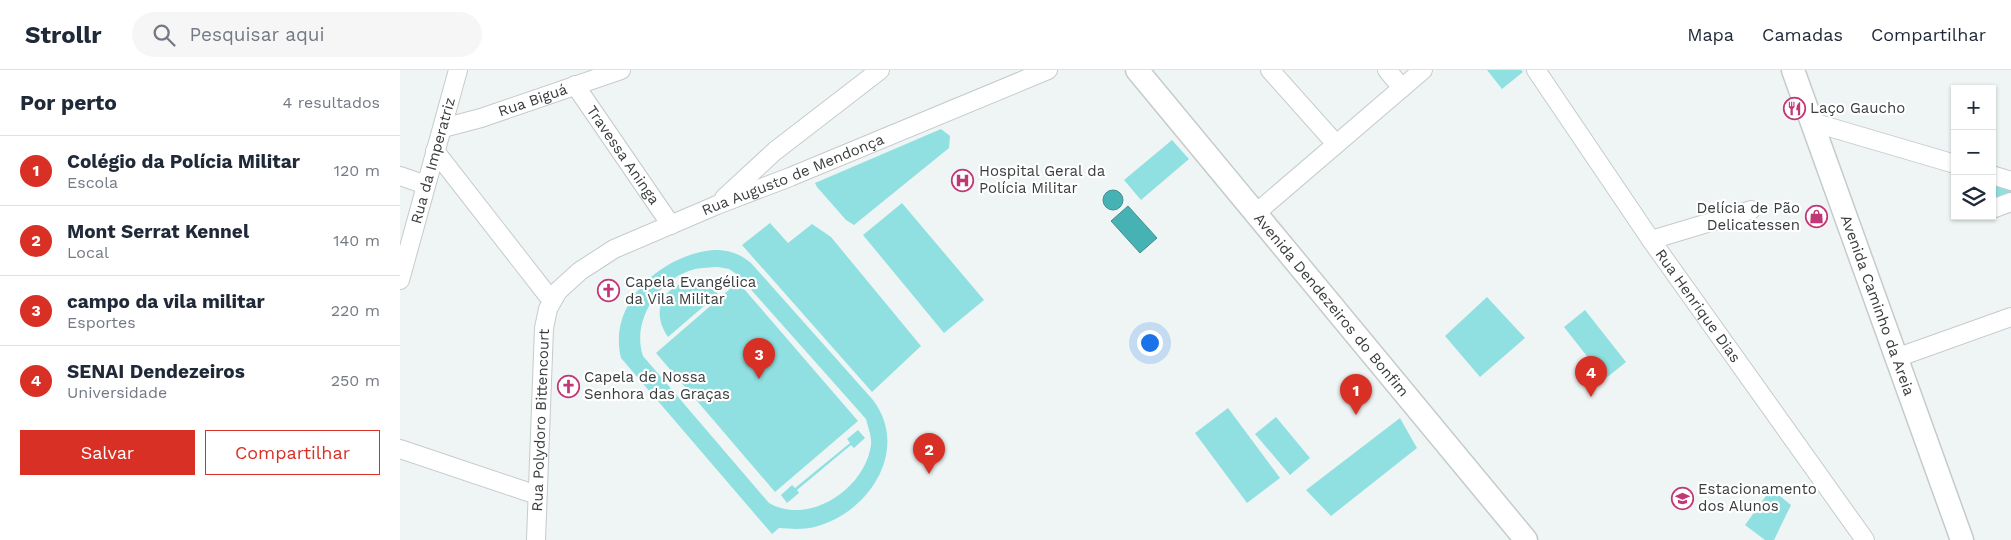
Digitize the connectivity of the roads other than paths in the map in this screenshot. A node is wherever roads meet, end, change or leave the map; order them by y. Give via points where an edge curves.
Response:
1 (458, 70) edge
2 (880, 70) edge
3 (1048, 70) edge
4 (1270, 70) edge
5 (1386, 70) edge
6 (1423, 70) edge
7 (1536, 70) edge
8 (1793, 70) edge
9 (616, 71) edge
10 (1146, 73) edge
11 (575, 85) junction
12 (1402, 88) junction
13 (1812, 122) junction
14 (443, 128) junction
15 (1336, 144) junction
16 (435, 151) junction
17 (1951, 163) edge
18 (400, 176) edge
19 (1996, 176) edge
20 (2011, 181) edge
21 (426, 185) junction
22 (2011, 202) edge
23 (717, 205) junction
24 (1996, 208) edge
25 (1751, 210) dead end
26 (1256, 213) junction
27 (671, 226) junction
28 (1651, 240) junction
29 (400, 280) edge
30 (552, 300) junction
31 (2011, 317) edge
32 (1896, 358) junction
33 (400, 449) edge
34 (537, 495) junction
35 (536, 540) edge
36 (1526, 540) edge
37 (1865, 540) edge
38 (1962, 540) edge

1 - 14 street, Rua da Imperatriz
2 - 23 street via 776,151
3 - 23 street, Rua Augusto de Mendonça
4 - 15 street
5 - 12 street
6 - 12 street
7 - 28 street, Rua Henrique Dias
8 - 13 main road, Avenida Caminho da Areia
9 - 11 street, Rua Biguá
10 - 26 main road, Avenida Dendezeiros do Bonfim
11 - 14 street, Rua Biguá
11 - 27 street, Travessa Aninga
12 - 15 street
13 - 17 street
13 - 32 main road, Avenida Caminho da Areia
14 - 16 street, Rua da Imperatriz
15 - 26 street
16 - 21 street, Rua da Imperatriz
16 - 30 street
18 - 21 street
19 - 20 street
21 - 29 street, Rua da Imperatriz
22 - 24 street
23 - 27 street, Rua Augusto de Mendonça
25 - 28 street
26 - 36 main road, Avenida Dendezeiros do Bonfim
27 - 30 street, Rua Augusto de Mendonça via 614,249 596,260 567,281
28 - 37 street, Rua Henrique Dias
30 - 34 street, Rua Polydoro Bittencourt via 544,328
31 - 32 street
32 - 38 main road, Avenida Caminho da Areia
33 - 34 street
34 - 35 street, Rua Polydoro Bittencourt

